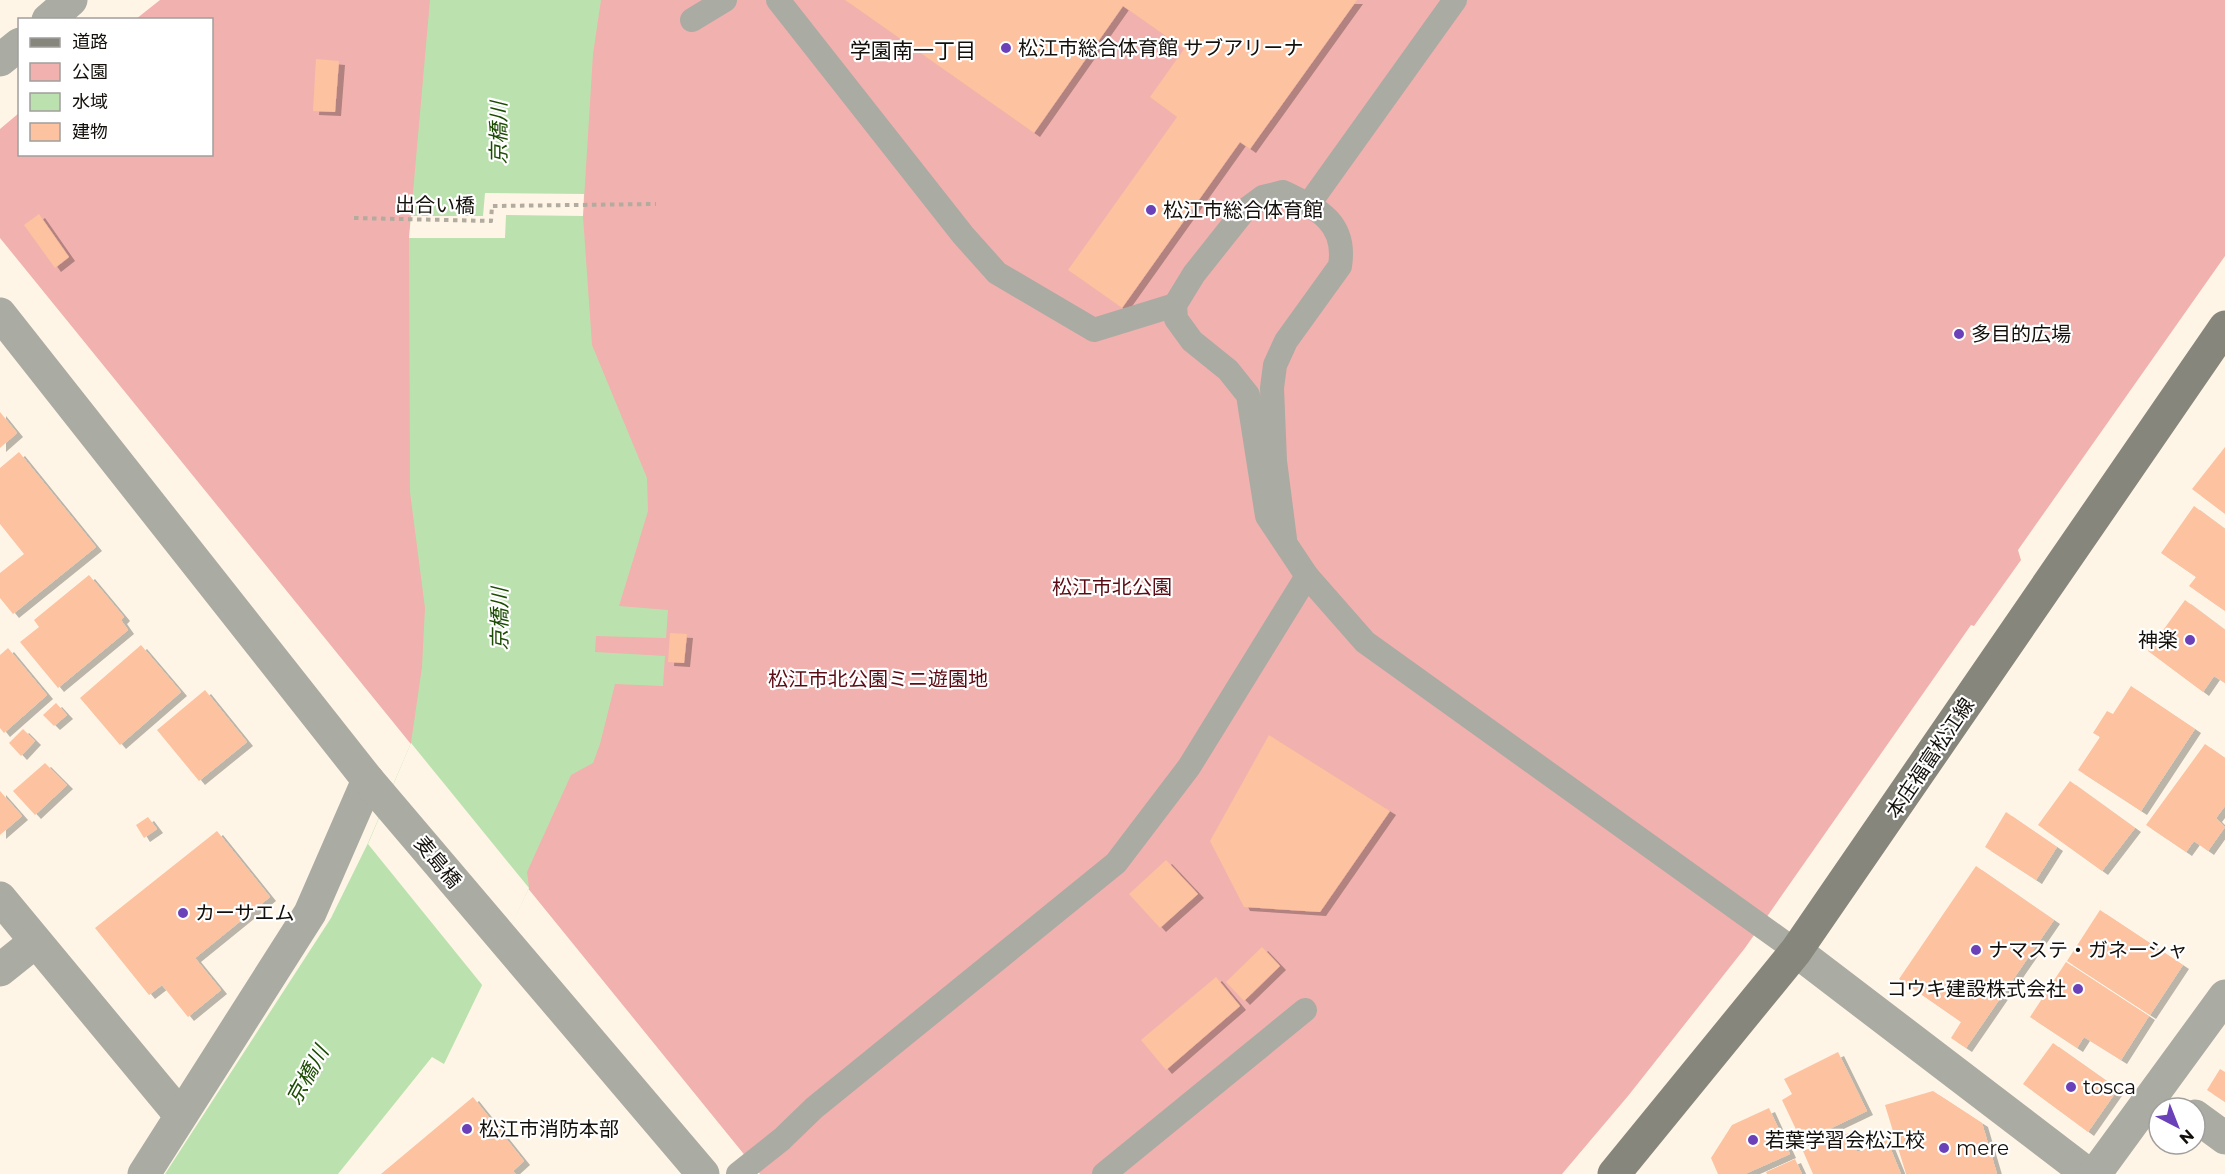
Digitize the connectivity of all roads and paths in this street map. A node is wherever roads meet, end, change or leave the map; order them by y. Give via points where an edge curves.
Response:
1 (725, 0) edge
2 (778, 0) edge
3 (1455, 0) edge
4 (692, 20) dead end
5 (18, 46) edge
6 (0, 60) edge
7 (656, 204) dead end
8 (1309, 204) junction
9 (354, 219) dead end
10 (1175, 305) junction
11 (0, 315) edge
12 (2220, 345) edge
13 (1285, 539) junction
14 (1307, 576) junction
15 (368, 780) junction
16 (0, 898) edge
17 (36, 942) junction
18 (1796, 951) junction
19 (0, 970) edge
20 (2225, 996) edge
21 (1305, 1010) dead end
22 (2174, 1096) edge
23 (180, 1115) junction
24 (2147, 1123) edge
25 (2207, 1125) edge
26 (2225, 1138) edge
27 (144, 1174) edge
28 (703, 1174) edge
29 (738, 1174) edge
30 (1104, 1174) edge
31 (1614, 1174) edge
32 (2088, 1174) edge
33 (2095, 1174) edge

1 - 4 lane
2 - 10 lane via 997,273 1094,330
3 - 8 lane
5 - 6 street
7 - 9 path, 出合い橋 via 492,206 491,221
8 - 10 lane via 1283,192 1263,197 1244,211 1194,274
8 - 13 lane via 1332,223 1342,252 1340,266 1286,341 1275,365 1275,461
10 - 13 lane via 1176,319 1183,330 1228,370 1248,395 1267,516
11 - 15 street, 麦島橋
12 - 18 main road, 本庄福富松江線
13 - 14 lane
14 - 18 lane via 1365,642
14 - 29 lane via 1189,767 1116,863
15 - 23 street via 310,913
15 - 28 street, 麦島橋
16 - 17 street
17 - 19 street
17 - 23 street
18 - 31 main road, 本庄福富松江線
18 - 32 street
20 - 22 street
21 - 30 lane
23 - 27 street
24 - 33 street
25 - 26 street

